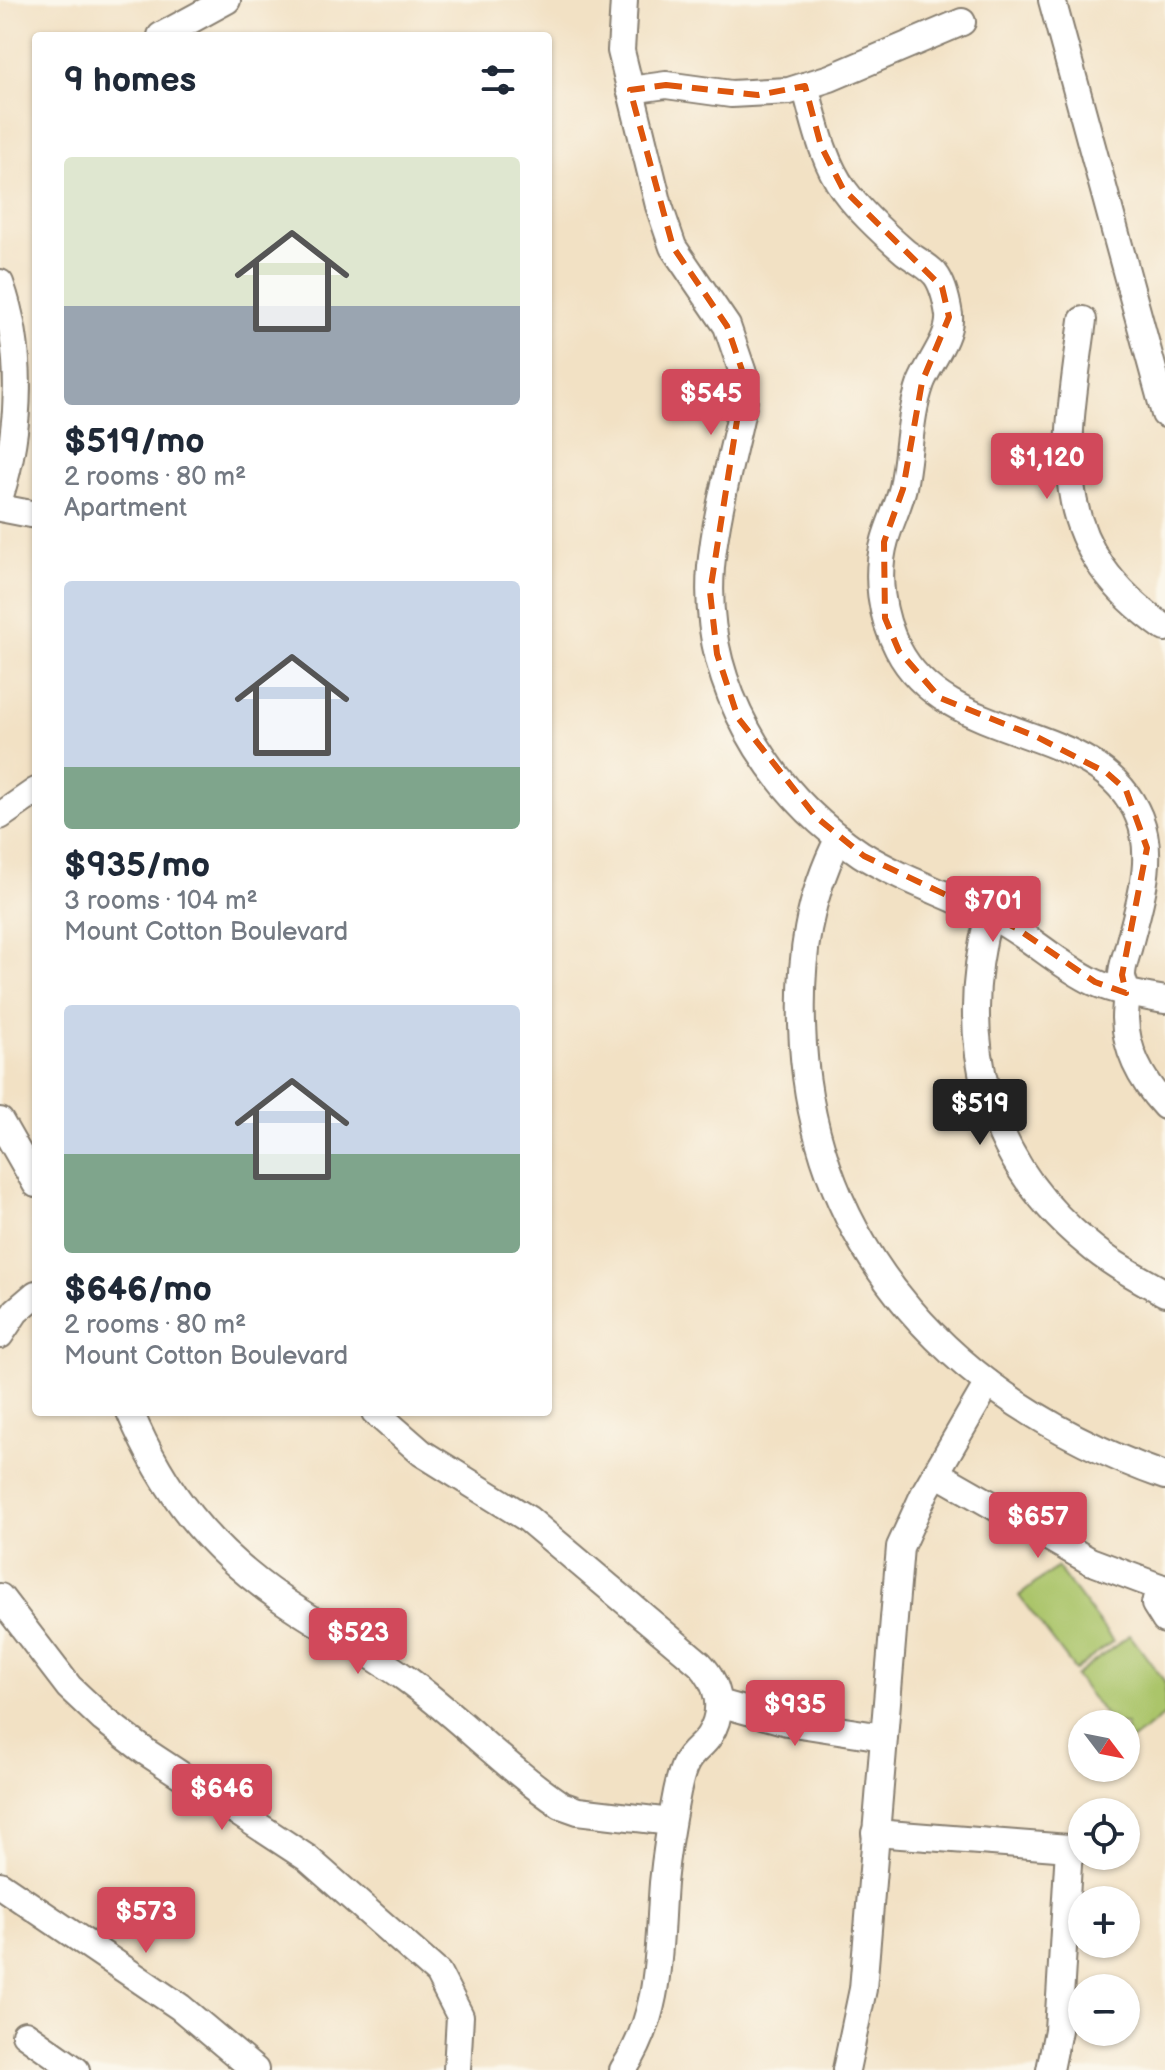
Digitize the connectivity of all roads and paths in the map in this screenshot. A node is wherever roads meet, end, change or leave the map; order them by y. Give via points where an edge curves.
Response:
1 (227, 0) edge
2 (624, 0) edge
3 (1052, 0) edge
4 (962, 22) dead end
5 (168, 32) edge
6 (805, 86) junction
7 (630, 90) junction
8 (0, 283) edge
9 (1083, 320) dead end
10 (8, 368) edge
11 (1165, 414) edge
12 (0, 496) edge
13 (0, 508) edge
14 (32, 514) edge
15 (1165, 628) edge
16 (32, 794) edge
17 (0, 816) edge
18 (839, 838) junction
19 (989, 915) junction
20 (1126, 993) junction
21 (1165, 1000) edge
22 (1165, 1106) edge
23 (0, 1121) edge
24 (32, 1177) edge
25 (1165, 1293) edge
26 (32, 1297) edge
27 (0, 1335) edge
28 (988, 1383) junction
29 (132, 1416) edge
30 (380, 1416) edge
31 (936, 1473) junction
32 (1165, 1476) edge
33 (1162, 1588) edge
34 (0, 1597) edge
35 (1165, 1620) edge
36 (719, 1703) junction
37 (883, 1737) junction
38 (671, 1822) junction
39 (875, 1833) junction
40 (1068, 1847) edge
41 (1074, 1870) edge
42 (0, 1885) edge
43 (25, 2034) dead end
44 (76, 2070) edge
45 (255, 2070) edge
46 (457, 2070) edge
47 (623, 2070) edge
48 (846, 2070) edge
49 (1050, 2070) edge

1 - 5 street
2 - 7 street via 621,51
3 - 11 street
4 - 6 street
6 - 7 street via 758,95 666,85
6 - 20 street via 821,146 843,189 934,274 949,317 922,382 903,489 884,542 880,582 885,618 899,651 940,698 1037,737 1107,773 1126,790 1147,848 1144,885 1122,975
7 - 18 street via 673,247 727,326 744,376 744,400 711,564 712,623 726,686 751,741
8 - 10 street via 10,322
9 - 15 street via 1068,436 1067,477 1075,514 1114,583
10 - 12 street via 17,402
13 - 14 street
16 - 17 street
18 - 19 street via 864,856
18 - 28 street via 814,895 802,996 804,1069 825,1167 879,1272 908,1309
19 - 20 street via 1095,982
19 - 25 street via 973,1014 984,1084 1007,1145 1044,1202 1066,1225 1109,1260
20 - 21 street
20 - 22 street via 1125,1020 1137,1067
23 - 24 street
26 - 27 street
28 - 31 street
28 - 32 street via 1039,1419
29 - 38 street via 178,1502 253,1578 404,1677 561,1805
30 - 36 street via 422,1453 528,1519 700,1664 710,1675
31 - 33 street via 1090,1561
31 - 37 street via 900,1547
33 - 35 street via 1155,1604
34 - 46 street via 69,1687 103,1719 307,1858 438,1973 460,2016
36 - 37 street via 787,1722
36 - 38 street via 708,1738 686,1763
37 - 39 street
38 - 47 street via 658,1983
39 - 40 street
39 - 48 street via 863,1989
41 - 49 street
42 - 45 street via 180,2007
43 - 44 street

